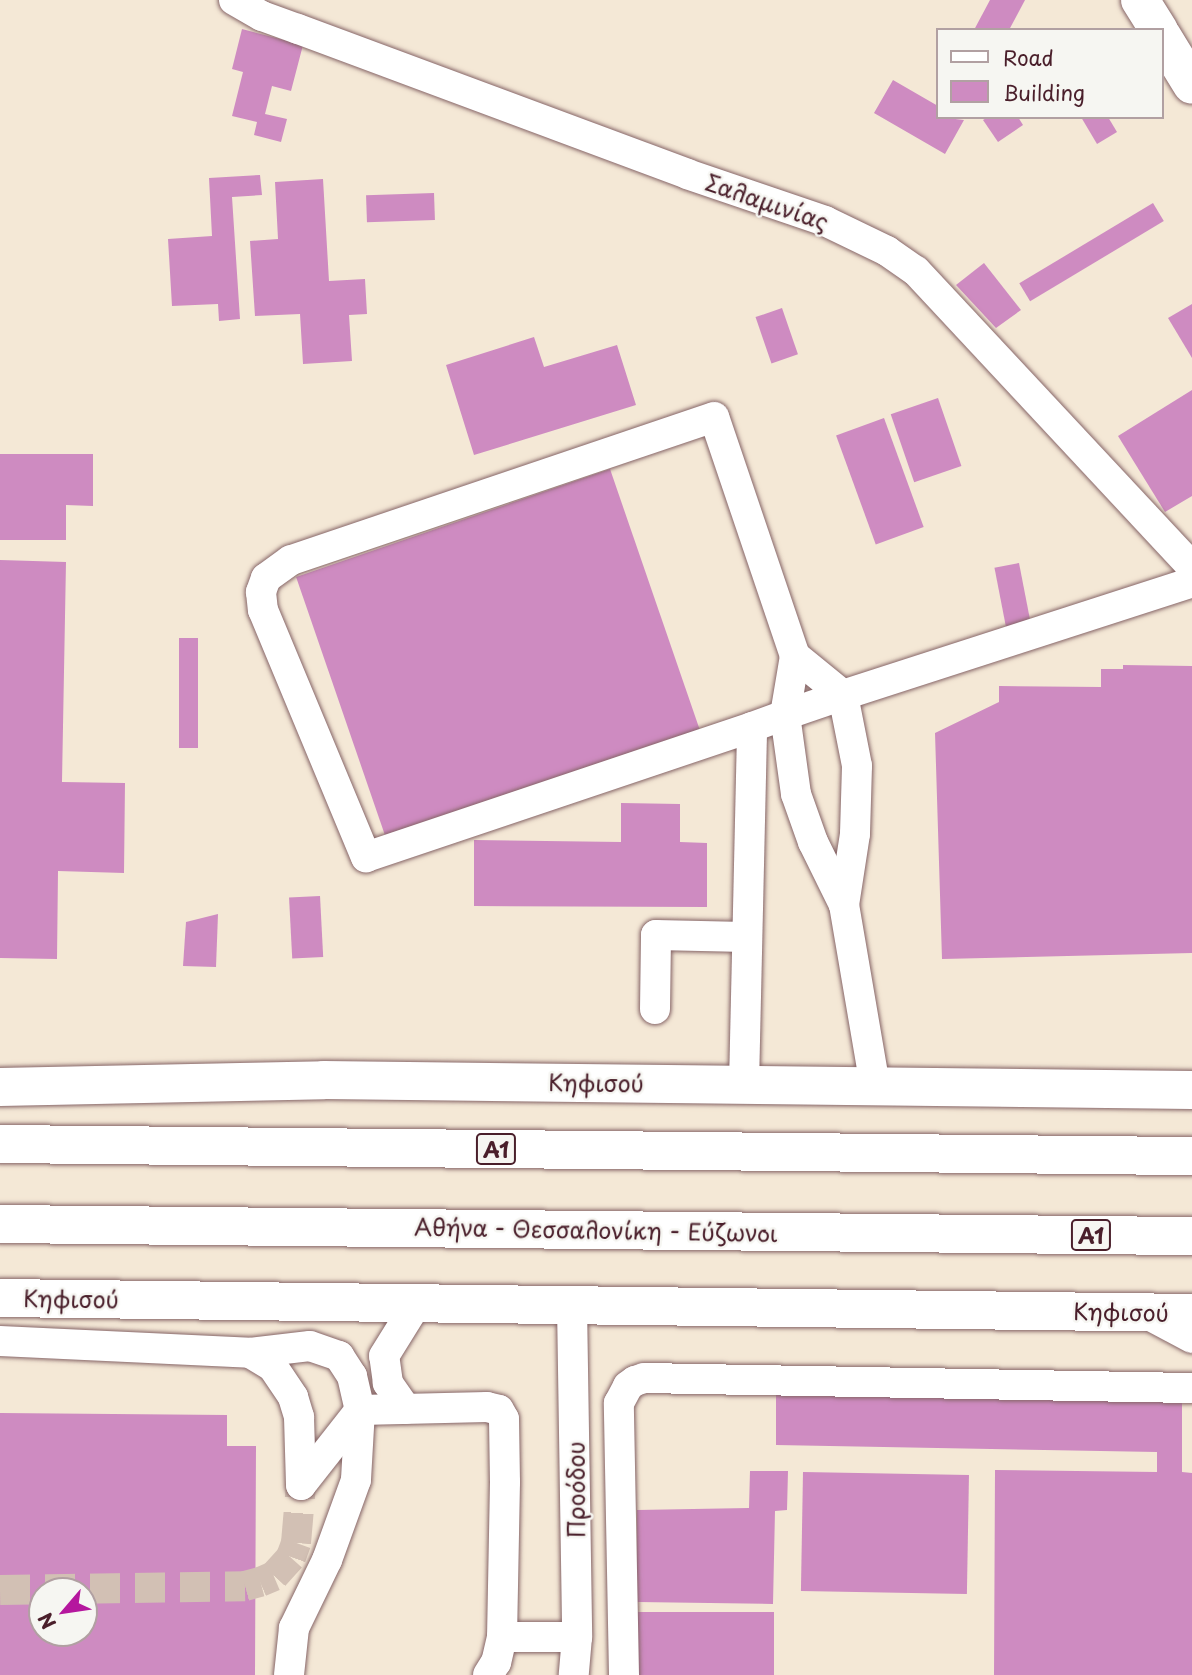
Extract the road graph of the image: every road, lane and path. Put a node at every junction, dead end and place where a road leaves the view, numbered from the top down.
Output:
1 (234, 0) edge
2 (1140, 0) edge
3 (1157, 28) edge
4 (1164, 39) edge
5 (1192, 85) edge
6 (1192, 568) edge
7 (1192, 582) edge
8 (795, 656) junction
9 (844, 695) junction
10 (785, 715) junction
11 (752, 727) junction
12 (844, 905) junction
13 (746, 937) junction
14 (655, 1009) dead end
15 (744, 1085) junction
16 (875, 1086) junction
17 (0, 1087) edge
18 (1192, 1090) edge
19 (0, 1144) edge
20 (1192, 1156) edge
21 (0, 1224) edge
22 (1192, 1236) edge
23 (0, 1298) edge
24 (417, 1303) junction
25 (572, 1305) junction
26 (1144, 1312) junction
27 (1192, 1313) edge
28 (1192, 1338) edge
29 (0, 1341) edge
30 (250, 1353) junction
31 (1192, 1388) edge
32 (406, 1409) junction
33 (360, 1410) junction
34 (502, 1637) junction
35 (577, 1637) junction
36 (289, 1675) edge
37 (488, 1675) edge
38 (574, 1675) edge
39 (624, 1675) edge

1 - 6 street, Σαλαμινίας
2 - 3 main road
4 - 5 main road
7 - 9 street
8 - 9 street
8 - 10 street
8 - 11 street
9 - 10 street
9 - 12 street
10 - 11 street
10 - 12 street
11 - 13 street
12 - 16 street
13 - 14 street
13 - 15 street
15 - 16 main road, Κηφισού
15 - 17 main road, Κηφισού
16 - 18 main road, Κηφισού
19 - 20 main road, Α1
21 - 22 main road, Αθήνα - Θεσσαλονίκη - Εύζωνοι / Α1
23 - 24 main road, Κηφισού
24 - 25 main road, Κηφισού
24 - 32 street
25 - 26 main road, Κηφισού
25 - 35 street, Προόδου
26 - 27 main road, Κηφισού
26 - 28 street
29 - 30 street
30 - 33 street
30 - 33 street
31 - 39 street
32 - 33 street
32 - 34 street
33 - 36 street
34 - 35 street
34 - 37 street
35 - 38 street, Προόδου

